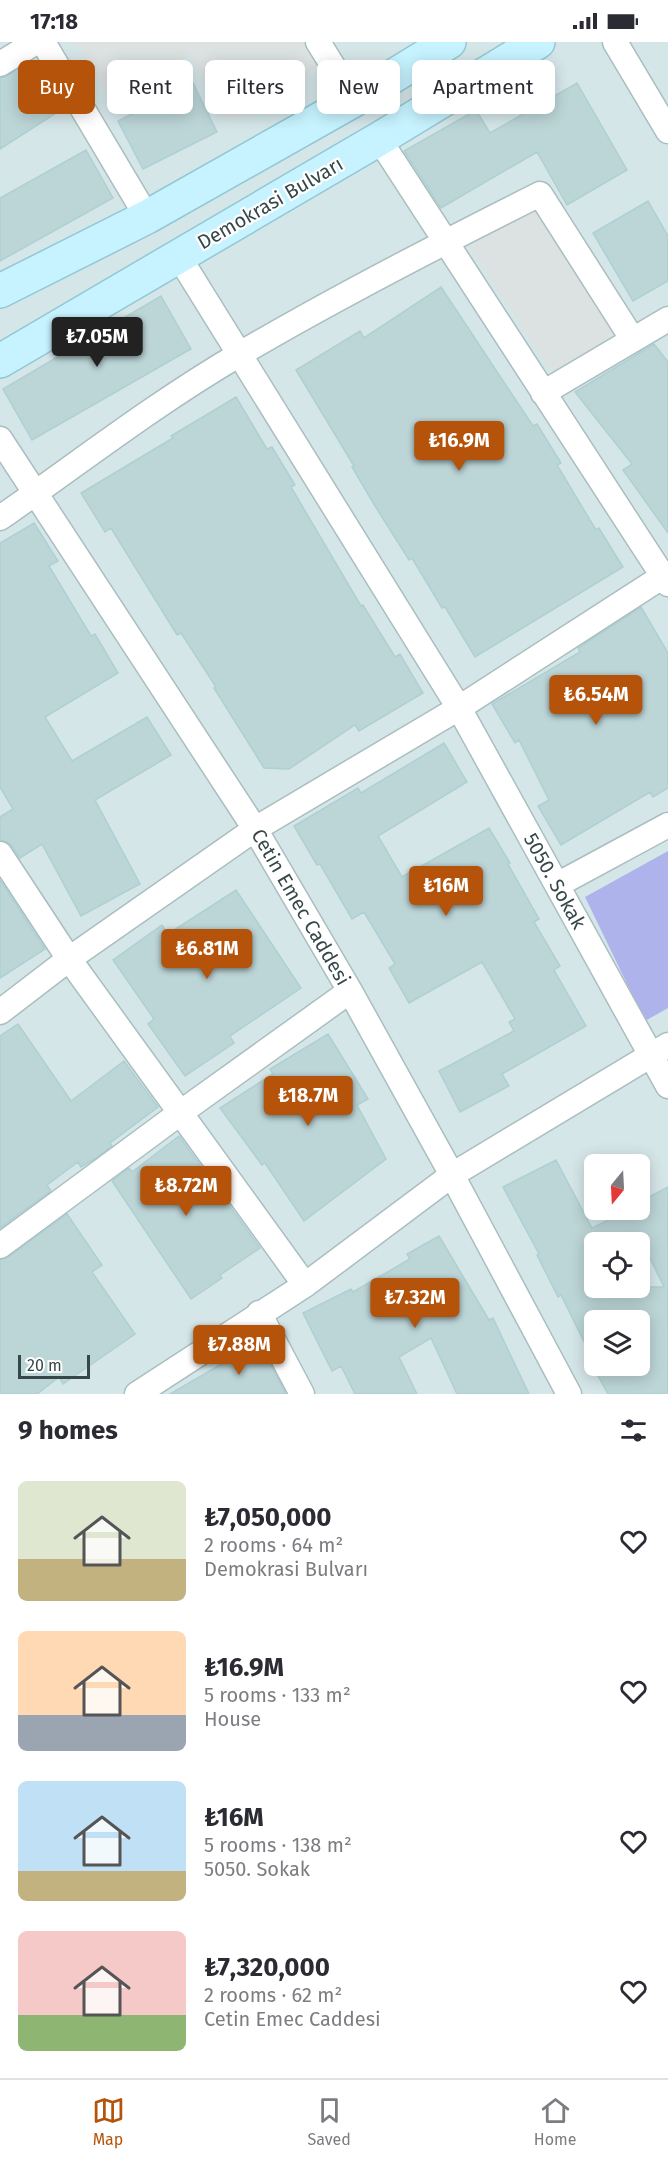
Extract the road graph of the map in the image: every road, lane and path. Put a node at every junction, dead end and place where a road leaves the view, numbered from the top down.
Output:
1 (36, 42) edge
2 (43, 42) edge
3 (318, 42) edge
4 (449, 42) edge
5 (538, 42) edge
6 (615, 42) edge
7 (329, 60) edge
8 (0, 64) edge
9 (400, 72) edge
10 (329, 114) edge
11 (668, 131) edge
12 (379, 139) junction
13 (147, 217) junction
14 (445, 241) junction
15 (179, 257) junction
16 (0, 291) edge
17 (668, 319) edge
18 (633, 340) junction
19 (240, 355) junction
20 (0, 361) edge
21 (543, 393) junction
22 (0, 439) edge
23 (36, 493) junction
24 (0, 518) edge
25 (667, 578) edge
26 (459, 708) junction
27 (668, 825) edge
28 (255, 829) junction
29 (0, 854) edge
30 (557, 885) junction
31 (69, 959) junction
32 (350, 991) junction
33 (0, 1012) edge
34 (659, 1050) edge
35 (668, 1086) edge
36 (180, 1113) junction
37 (452, 1175) junction
38 (0, 1246) edge
39 (305, 1285) junction
40 (260, 1313) junction
41 (137, 1394) edge
42 (302, 1394) edge
43 (569, 1394) edge

1 - 8 street
2 - 13 street
3 - 7 street
4 - 9 main road
5 - 12 main road, Demokrasi Bulvarı
6 - 11 street
10 - 13 main road
12 - 14 street
12 - 15 main road, Demokrasi Bulvarı
13 - 16 main road
14 - 18 street
14 - 19 street
14 - 21 street
15 - 19 street, 5050. Sokak
15 - 20 main road, Demokrasi Bulvarı
17 - 18 street
18 - 21 street
19 - 23 street
19 - 26 street, 5050. Sokak
21 - 25 street
22 - 23 street, Cetin Emec Caddesi
23 - 24 street
23 - 28 street, Cetin Emec Caddesi
25 - 26 street
26 - 28 street
26 - 30 street, 5050. Sokak
27 - 30 street
28 - 31 street
28 - 32 street, Cetin Emec Caddesi
29 - 31 street
30 - 34 street, 5050. Sokak
31 - 33 street
31 - 36 street
32 - 36 street
32 - 37 street, Cetin Emec Caddesi
34 - 35 street, 5050. Sokak
34 - 37 street
36 - 38 street
36 - 39 street
37 - 39 street
37 - 43 street, Cetin Emec Caddesi
39 - 40 street
40 - 41 street
40 - 42 street

